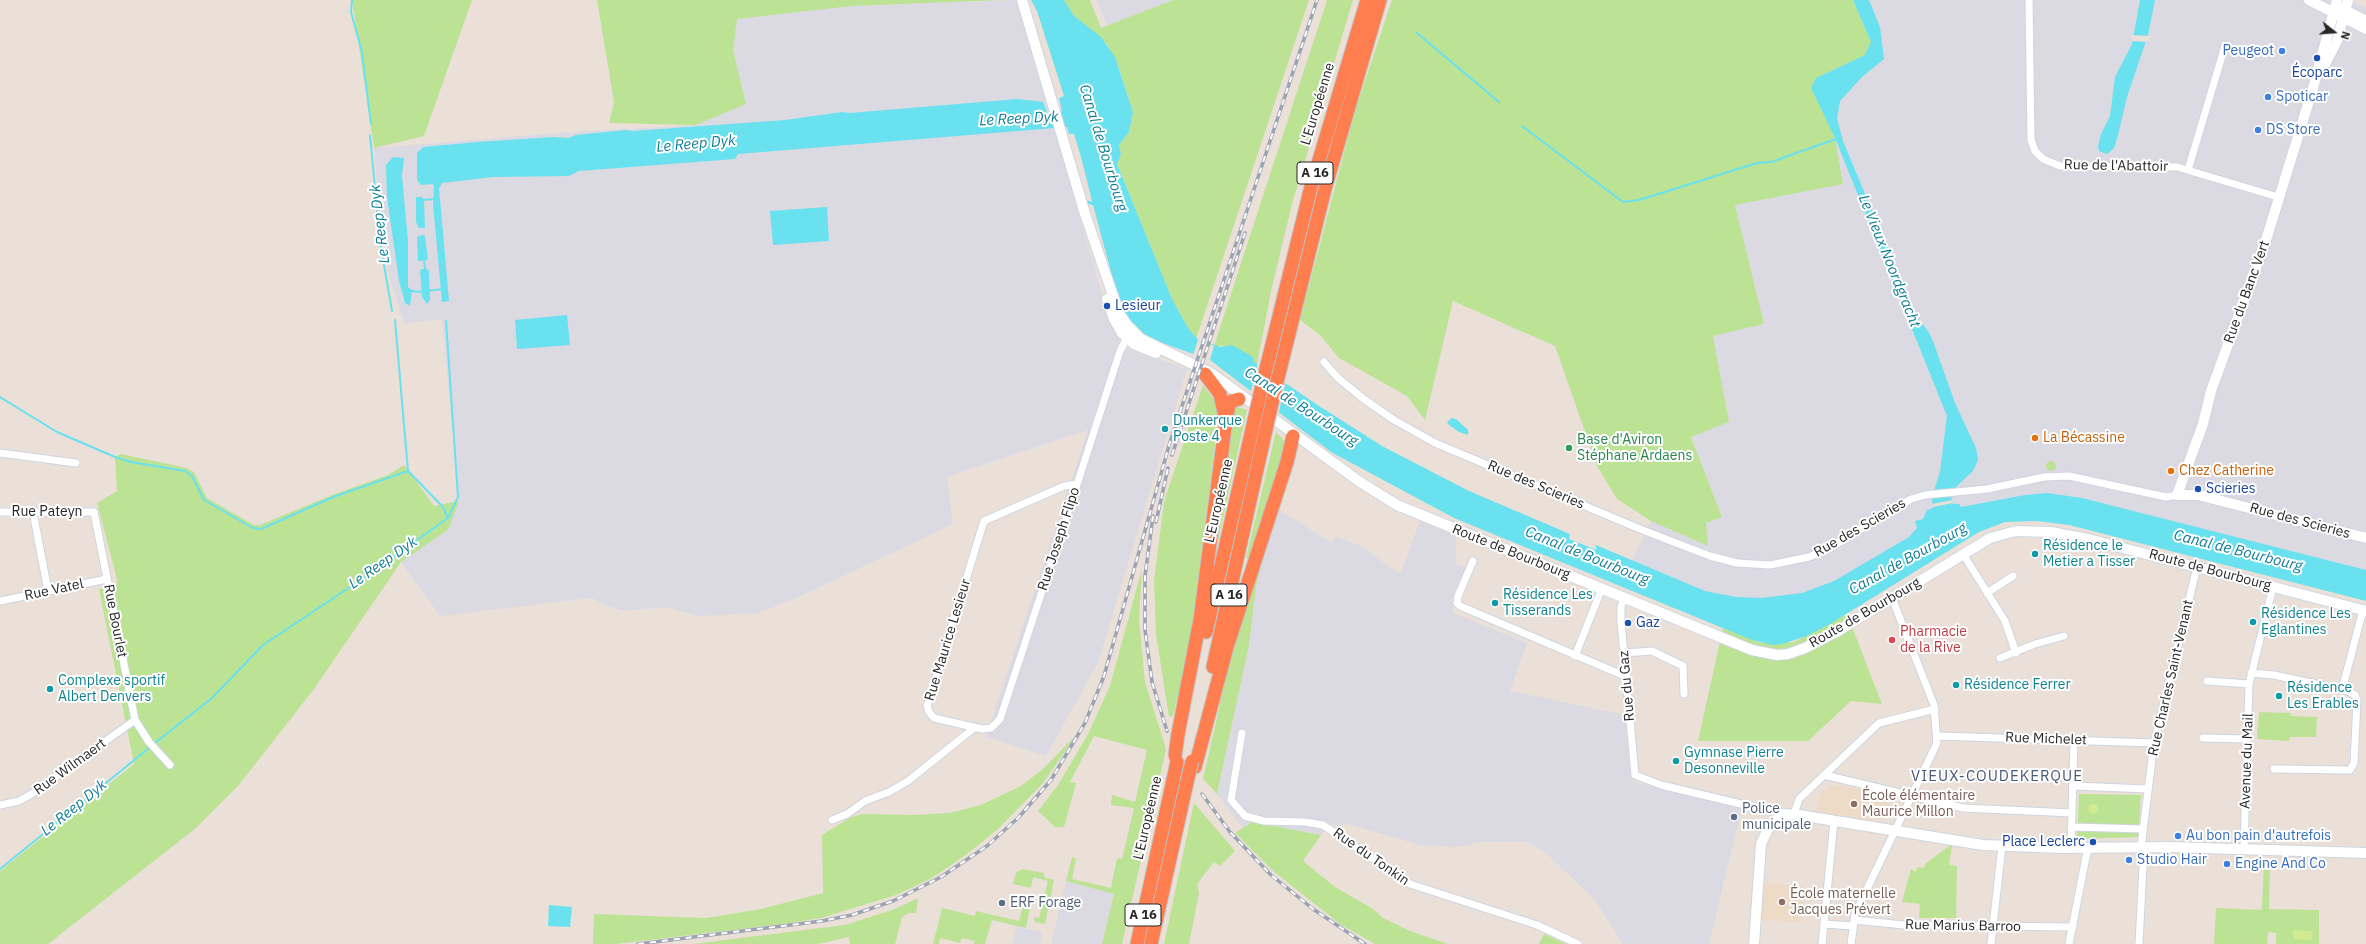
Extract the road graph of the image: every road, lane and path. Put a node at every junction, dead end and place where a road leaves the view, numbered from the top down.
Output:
1 (1022, 0) edge
2 (1367, 0) edge
3 (1380, 0) edge
4 (2029, 0) edge
5 (2309, 0) edge
6 (2323, 0) edge
7 (2348, 0) edge
8 (2340, 9) edge
9 (2366, 21) edge
10 (2366, 29) edge
11 (2225, 46) dead end
12 (2313, 88) junction
13 (2188, 170) junction
14 (2278, 197) junction
15 (1129, 334) junction
16 (1324, 362) dead end
17 (1205, 374) junction
18 (1244, 400) junction
19 (1225, 428) junction
20 (1295, 436) junction
21 (0, 453) edge
22 (76, 463) dead end
23 (1336, 464) junction
24 (1077, 484) junction
25 (2177, 496) junction
26 (0, 512) edge
27 (33, 512) junction
28 (94, 512) joint
29 (2366, 538) edge
30 (1963, 554) junction
31 (1473, 561) dead end
32 (2197, 567) junction
33 (2013, 576) dead end
34 (107, 579) junction
35 (2273, 587) junction
36 (1602, 588) junction
37 (48, 591) junction
38 (1988, 593) junction
39 (1624, 597) junction
40 (1892, 598) junction
41 (0, 601) edge
42 (2364, 610) edge
43 (2064, 636) dead end
44 (1624, 653) junction
45 (2016, 653) junction
46 (1575, 656) junction
47 (2000, 658) dead end
48 (2251, 673) junction
49 (1627, 677) junction
50 (2207, 682) dead end
51 (2249, 684) junction
52 (2342, 690) junction
53 (1684, 694) dead end
54 (1935, 708) junction
55 (135, 720) junction
56 (974, 728) junction
57 (1242, 733) dead end
58 (1937, 736) junction
59 (1180, 737) junction
60 (2203, 738) dead end
61 (2247, 739) junction
62 (2074, 740) junction
63 (2154, 743) junction
64 (1193, 764) junction
65 (170, 765) dead end
66 (2274, 769) dead end
67 (1824, 775) junction
68 (2072, 786) junction
69 (2148, 789) junction
70 (1912, 797) junction
71 (0, 805) edge
72 (2072, 813) junction
73 (1783, 814) junction
74 (1794, 814) junction
75 (832, 820) dead end
76 (1834, 821) junction
77 (2071, 827) junction
78 (2143, 829) junction
79 (1895, 831) junction
80 (2002, 846) junction
81 (2088, 847) junction
82 (2143, 847) junction
83 (2071, 848) junction
84 (2244, 849) junction
85 (2366, 853) edge
86 (1150, 885) junction
87 (1164, 887) junction
88 (1853, 923) junction
89 (1824, 924) junction
90 (1992, 926) junction
91 (2073, 927) junction
92 (1131, 944) edge
93 (1137, 944) edge
94 (1151, 944) edge
95 (1156, 944) edge
96 (1578, 944) edge
97 (1754, 944) edge
98 (1822, 944) edge
99 (1851, 944) edge
100 (1991, 944) edge
101 (2069, 944) edge
102 (2139, 944) edge

1 - 15 main road, Route de Bourbourg
2 - 59 highway, L'Européenne / A 16, bridge
3 - 64 highway, A 16, bridge
4 - 13 street, Rue de l'Abattoir
5 - 8 main road
6 - 8 main road
7 - 8 main road, Rue du Banc Vert
8 - 9 main road
8 - 10 main road
8 - 12 main road, Rue du Banc Vert
8 - 12 main road, Rue du Banc Vert
11 - 13 street
12 - 14 main road, Rue du Banc Vert
13 - 14 street, Rue de l'Abattoir
14 - 25 main road, Rue du Banc Vert
15 - 17 main road, Route de Bourbourg
15 - 18 main road, Route de Bourbourg
15 - 24 street, Rue Joseph Flipo
16 - 25 street, Rue des Scieries
17 - 18 main road, Route de Bourbourg
17 - 19 highway
18 - 19 highway
18 - 20 main road, Route de Bourbourg
19 - 59 highway
20 - 23 main road, Route de Bourbourg
20 - 23 main road, Route de Bourbourg
20 - 64 highway
21 - 22 street
23 - 36 main road, Route de Bourbourg
24 - 56 street, Rue Joseph Flipo
24 - 56 street, Rue Maurice Lesieur
25 - 29 main road, Rue des Scieries
26 - 27 street, Rue Pateyn
27 - 28 street, Rue Pateyn
27 - 37 street
28 - 34 street, Rue Bourlet
30 - 32 main road, Route de Bourbourg
30 - 38 street
30 - 40 main road, Route de Bourbourg
31 - 46 street
32 - 35 main road, Route de Bourbourg
32 - 63 street, Rue Charles Saint-Venant
33 - 38 street
34 - 37 street, Rue Vatel
34 - 55 street, Rue Bourlet
35 - 42 main road, Route de Bourbourg
35 - 48 street, Avenue du Mail
36 - 39 main road, Route de Bourbourg
36 - 46 street
37 - 41 street, Rue Vatel
38 - 45 street
39 - 40 main road, Route de Bourbourg
39 - 44 street, Rue du Gaz
40 - 54 street
42 - 52 street
43 - 45 street
44 - 49 street, Rue du Gaz
44 - 53 street
45 - 47 street
46 - 49 street
48 - 51 street, Avenue du Mail
48 - 52 street, Avenue du Mail
49 - 73 street, Rue du Gaz
50 - 51 street
51 - 61 street, Avenue du Mail
52 - 66 street, Avenue du Mail
54 - 58 street
54 - 67 street
55 - 65 street, Rue Bourlet
55 - 71 street, Rue Wilmaert
56 - 75 street
57 - 96 street, Rue du Tonkin
58 - 62 street, Rue Michelet
58 - 70 street
59 - 86 highway, L'Européenne / A 16, bridge
60 - 61 street
61 - 84 street, Avenue du Mail
62 - 63 street, Rue Michelet
62 - 68 street
63 - 69 street, Rue Charles Saint-Venant
64 - 87 highway, A 16, bridge
67 - 70 street
67 - 74 street
68 - 69 street
68 - 72 street
69 - 78 street, Rue Charles Saint-Venant
70 - 72 street
70 - 79 street
72 - 77 street
73 - 74 main road
73 - 97 main road
74 - 76 main road
76 - 79 main road
76 - 89 street
77 - 78 street
77 - 83 street
78 - 82 street, Rue Charles Saint-Venant
79 - 80 main road
79 - 88 street
80 - 83 main road
80 - 90 street
81 - 82 main road
81 - 83 main road
81 - 91 street
82 - 84 main road
82 - 102 street, Rue Charles Saint-Venant
84 - 85 main road
86 - 92 highway
86 - 93 highway, L'Européenne / A 16
87 - 94 highway, A 16
87 - 95 highway
88 - 89 street, Rue Marius Barroo
88 - 90 street, Rue Marius Barroo
88 - 99 street
89 - 98 street
90 - 91 street, Rue Marius Barroo
90 - 100 street
91 - 101 street

